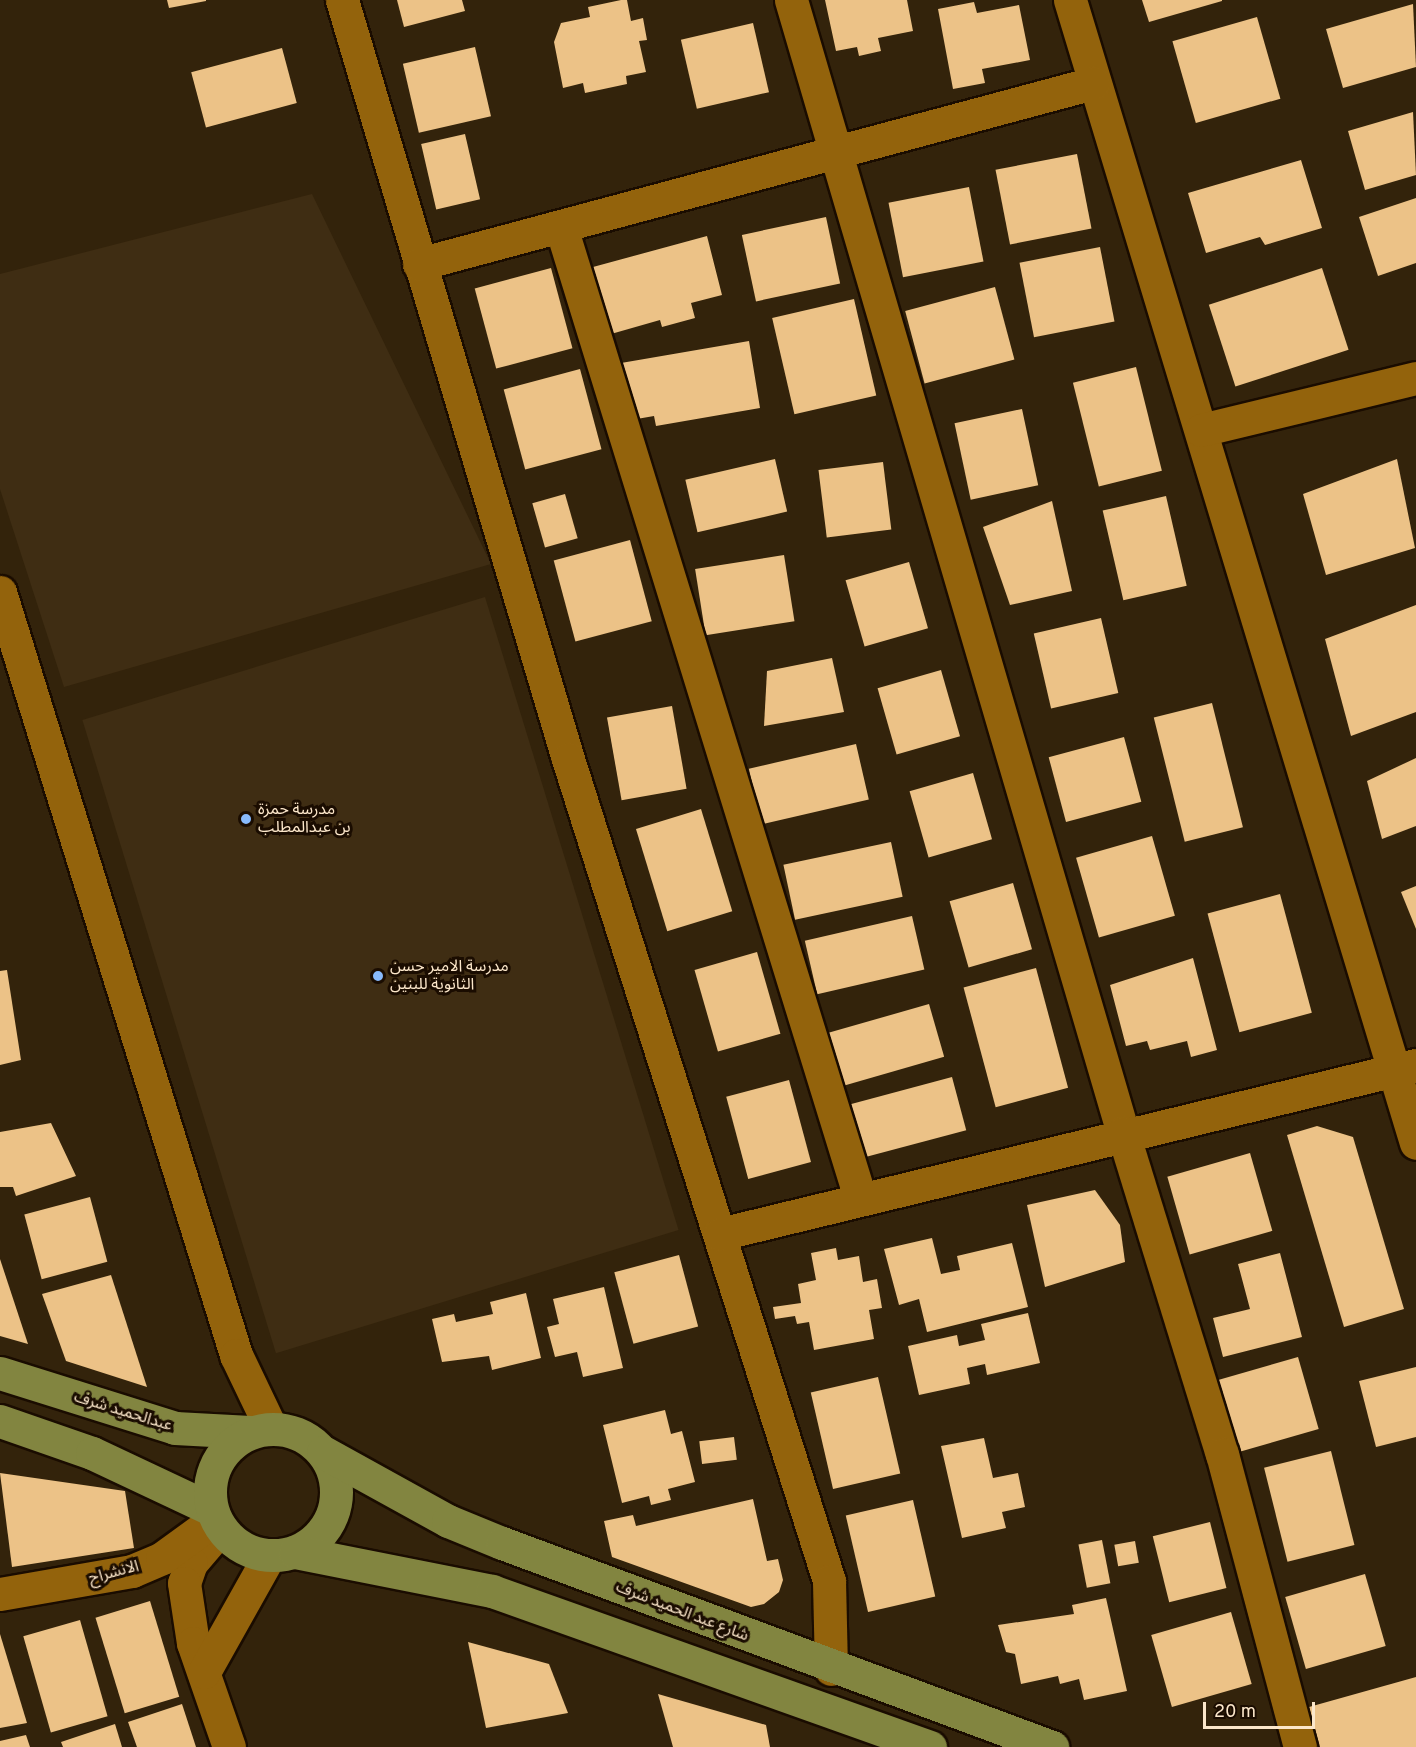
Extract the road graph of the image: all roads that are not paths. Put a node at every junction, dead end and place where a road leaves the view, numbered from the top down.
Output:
1 (342, 0) edge
2 (791, 0) edge
3 (1070, 0) edge
4 (1093, 82) junction
5 (836, 155) junction
6 (561, 227) junction
7 (419, 264) junction
8 (1416, 378) edge
9 (1201, 430) junction
10 (0, 592) edge
11 (1404, 1069) edge
12 (1123, 1133) junction
13 (1416, 1143) edge
14 (860, 1198) junction
15 (720, 1234) junction
16 (0, 1373) edge
17 (0, 1421) edge
18 (261, 1430) junction
19 (323, 1452) junction
20 (215, 1519) junction
21 (282, 1554) junction
22 (0, 1593) edge
23 (831, 1669) junction
24 (204, 1672) junction
25 (874, 1736) edge
26 (229, 1747) edge
27 (930, 1747) edge
28 (1052, 1747) edge
29 (1300, 1747) edge

1 - 7 street
2 - 5 street
3 - 4 street
4 - 5 street
4 - 9 street
5 - 6 street
5 - 12 street
6 - 7 street
6 - 14 street
7 - 15 street
8 - 9 street
9 - 11 street
10 - 18 street
11 - 12 street
11 - 13 street
12 - 14 street
12 - 29 street
14 - 15 street
15 - 23 street
16 - 18 main road, عبدالحميد شرف
17 - 20 main road
18 - 19 main road
18 - 20 main road
19 - 21 main road
19 - 23 main road, شارع عبد الحميد شرف
20 - 21 main road
20 - 22 street, الانشراح
20 - 24 street
21 - 24 street
21 - 25 main road
23 - 28 main road, شارع عبد الحميد شرف
24 - 26 street
25 - 27 main road

